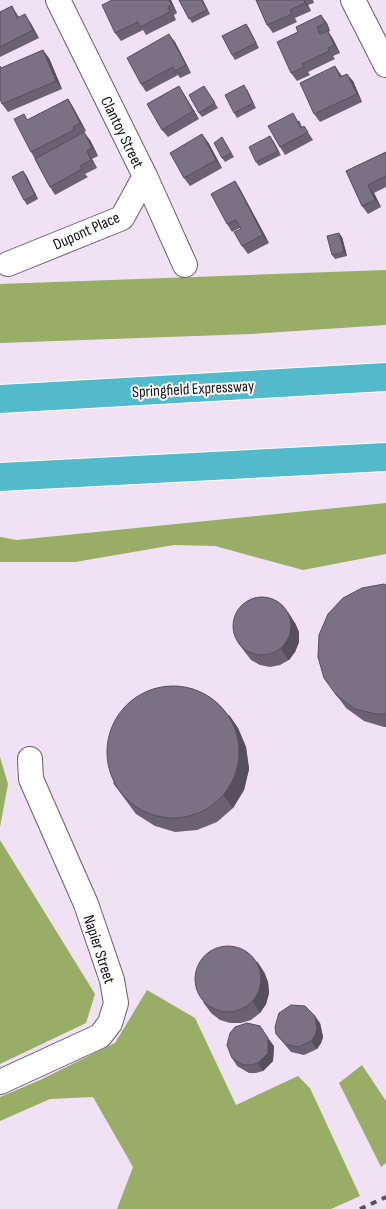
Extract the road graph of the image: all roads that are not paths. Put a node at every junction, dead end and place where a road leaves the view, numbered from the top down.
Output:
1 (58, 0) edge
2 (353, 0) edge
3 (386, 65) edge
4 (145, 176) junction
5 (8, 264) dead end
6 (185, 265) dead end
7 (386, 377) edge
8 (0, 399) edge
9 (386, 457) edge
10 (96, 473) junction
11 (0, 477) edge
12 (0, 487) edge
13 (30, 759) dead end
14 (0, 1082) edge

1 - 4 street, Clantoy Street
2 - 3 street
4 - 5 street, Dupont Place
4 - 6 street, Clantoy Street
7 - 8 highway, Springfield Expressway
9 - 10 highway
10 - 11 highway
10 - 12 highway
13 - 14 street, Napier Street

